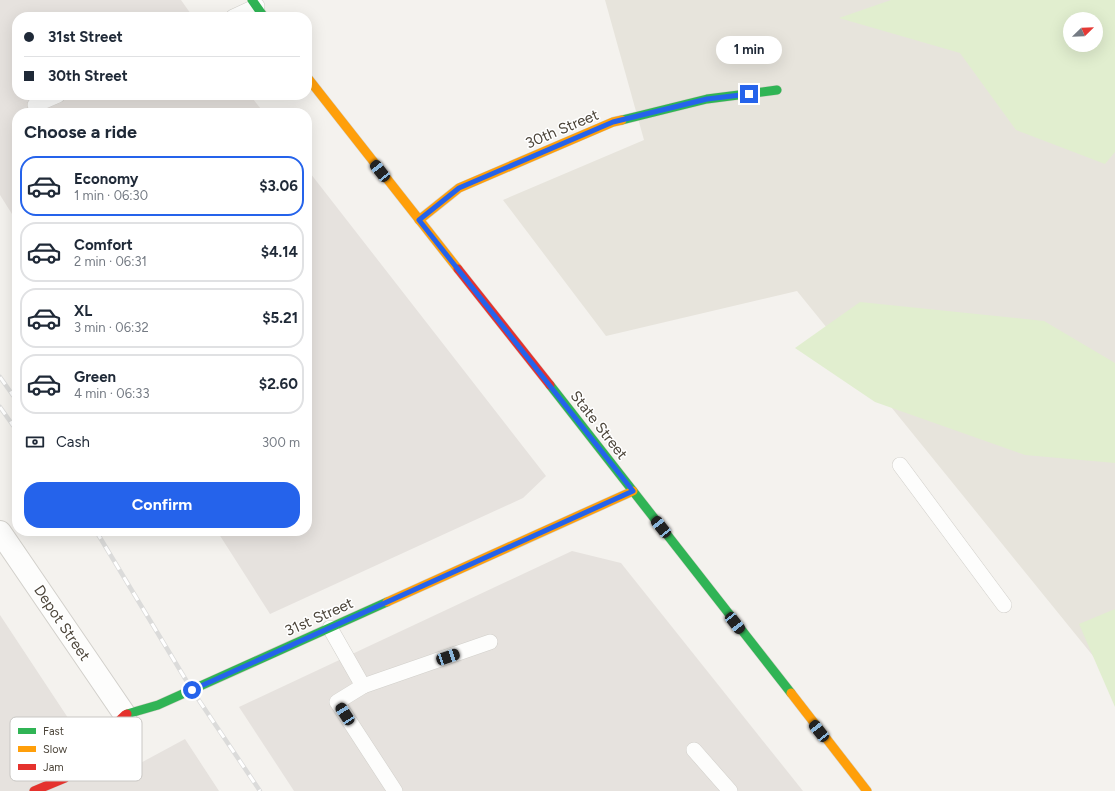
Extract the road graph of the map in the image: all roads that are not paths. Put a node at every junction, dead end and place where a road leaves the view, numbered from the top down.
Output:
1 (258, 8) edge
2 (247, 12) edge
3 (312, 83) edge
4 (777, 90) dead end
5 (48, 100) edge
6 (36, 108) edge
7 (419, 220) junction
8 (900, 465) dead end
9 (633, 491) junction
10 (0, 532) edge
11 (1004, 605) dead end
12 (330, 628) junction
13 (490, 642) dead end
14 (363, 686) junction
15 (125, 715) joint
16 (694, 750) dead end
17 (58, 781) edge
18 (34, 791) edge
19 (395, 791) edge
20 (730, 791) edge
21 (867, 791) edge

1 - 2 lane
3 - 7 street, State Street
4 - 7 street, 30th Street
5 - 6 lane
7 - 9 street, State Street
8 - 11 lane
9 - 12 street, 31st Street
9 - 21 street, State Street
10 - 15 street, Depot Street
12 - 14 lane
12 - 15 street, 31st Street
13 - 14 lane
14 - 19 lane
16 - 20 lane
17 - 18 street, 31st Street

